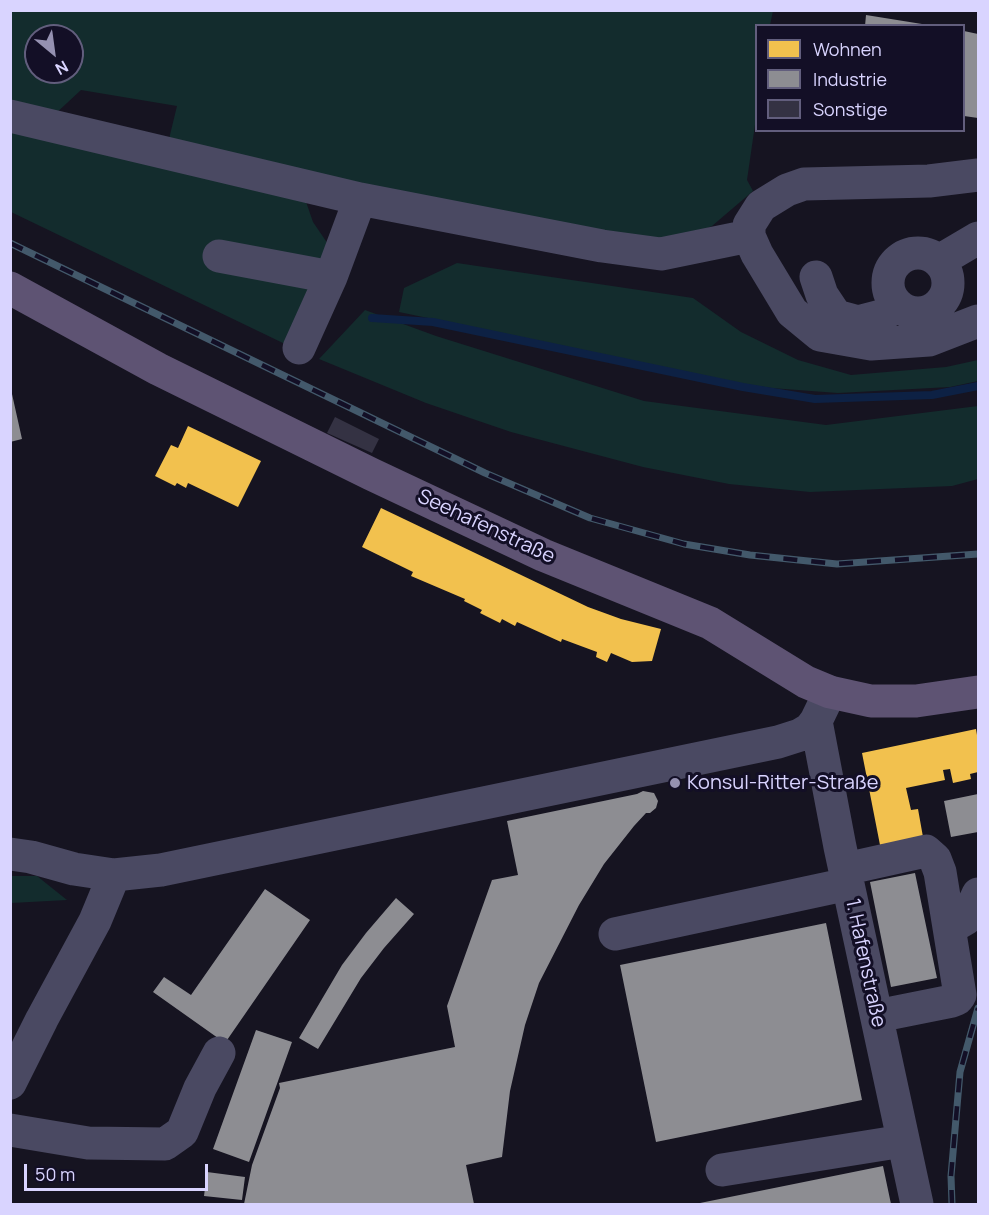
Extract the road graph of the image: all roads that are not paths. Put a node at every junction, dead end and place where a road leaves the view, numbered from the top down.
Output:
1 (10, 116) edge
2 (978, 175) edge
3 (360, 199) junction
4 (749, 236) junction
5 (978, 238) edge
6 (219, 256) dead end
7 (331, 277) junction
8 (816, 277) dead end
9 (10, 288) edge
10 (978, 321) edge
11 (299, 348) dead end
12 (830, 692) junction
13 (978, 692) edge
14 (816, 721) junction
15 (10, 854) edge
16 (114, 875) junction
17 (847, 876) junction
18 (978, 894) edge
19 (950, 928) junction
20 (615, 934) dead end
21 (877, 1017) junction
22 (219, 1053) dead end
23 (10, 1083) edge
24 (10, 1130) edge
25 (903, 1141) junction
26 (722, 1170) dead end
27 (917, 1204) edge

1 - 3 street
2 - 4 street
3 - 4 street
3 - 7 street
4 - 10 street
5 - 8 street
6 - 7 street
7 - 11 street
9 - 12 main road, Seehafenstraße
12 - 13 main road, Seehafenstraße
12 - 14 street
14 - 16 street
14 - 17 street, 1. Hafenstraße
15 - 16 street
16 - 23 street
17 - 19 street
17 - 20 street
17 - 21 street, 1. Hafenstraße
18 - 19 street
19 - 21 street
21 - 25 street, 1. Hafenstraße
22 - 24 street
25 - 26 street
25 - 27 street, 1. Hafenstraße

